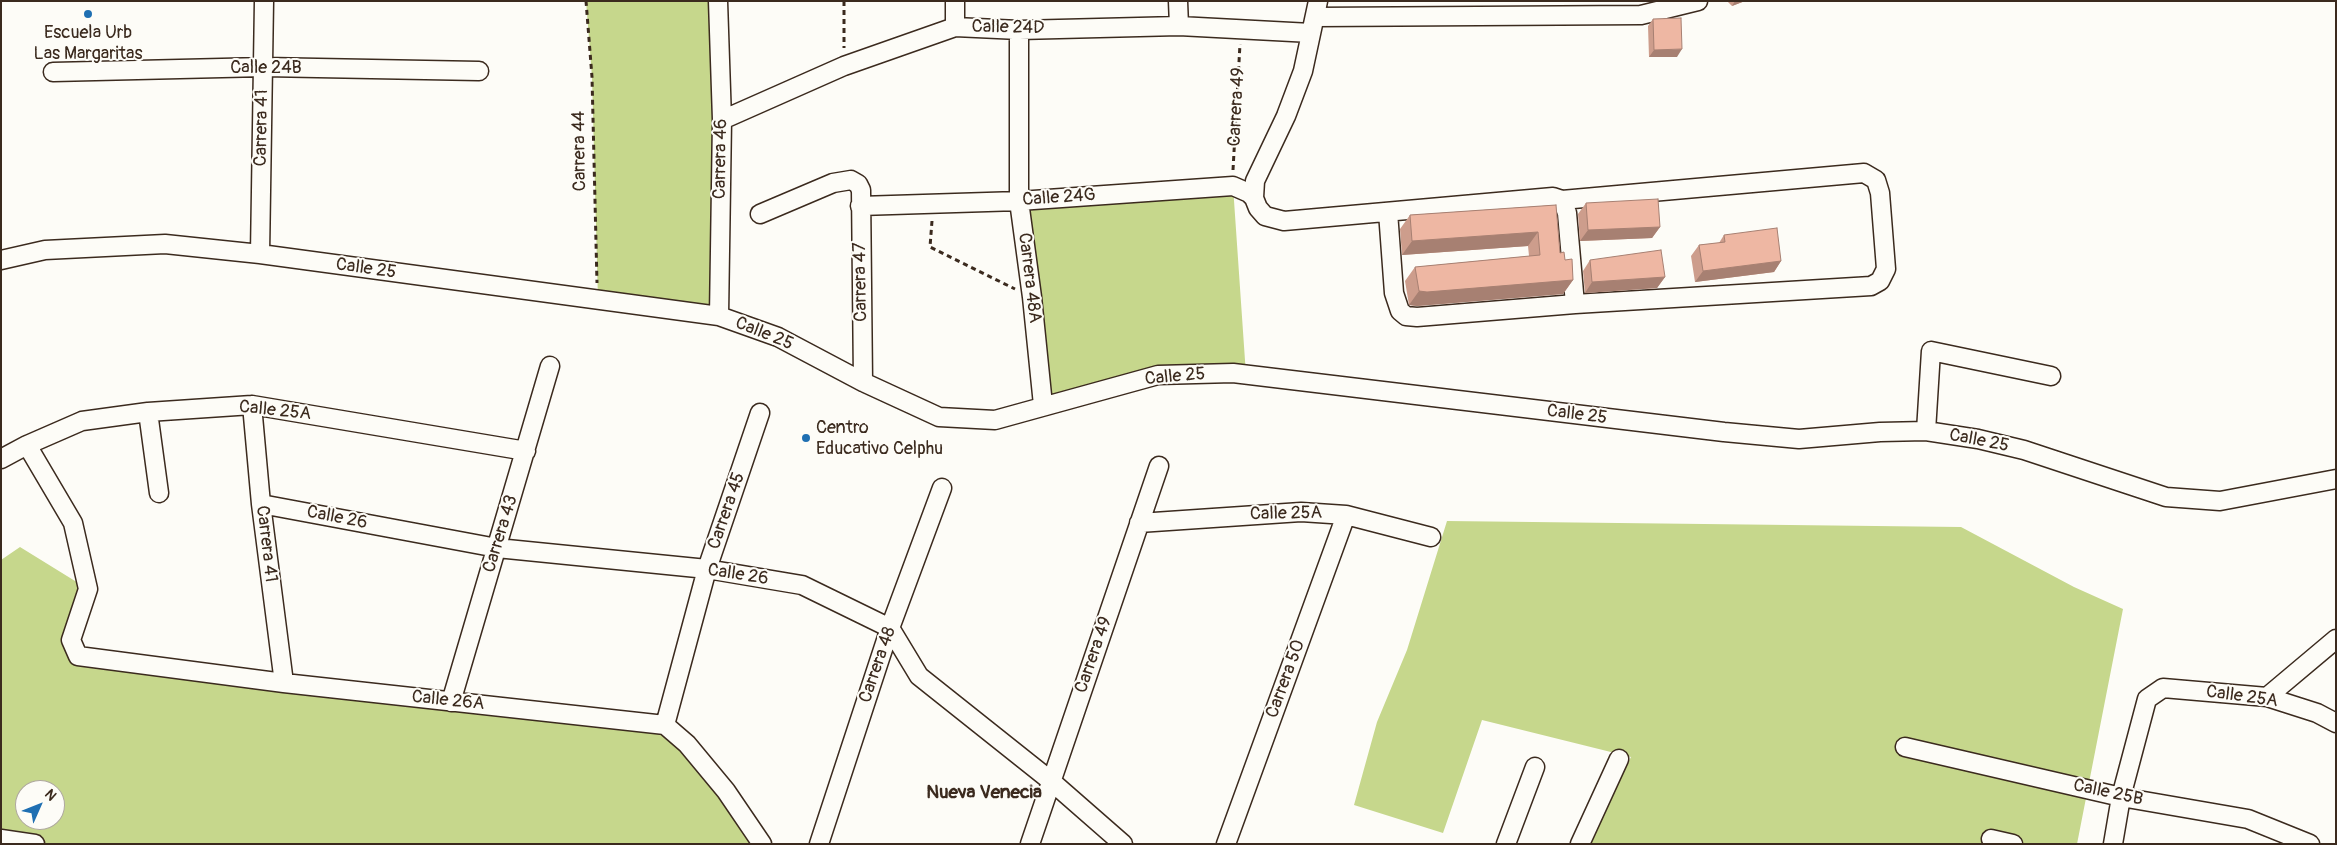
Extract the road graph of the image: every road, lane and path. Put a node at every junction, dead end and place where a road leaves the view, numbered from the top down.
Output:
1 (264, 1) edge
2 (586, 1) edge
3 (718, 1) edge
4 (844, 1) edge
5 (955, 1) edge
6 (1178, 1) edge
7 (1698, 1) edge
8 (1315, 17) edge
9 (1179, 26) junction
10 (954, 27) junction
11 (1240, 28) junction
12 (1019, 30) junction
13 (264, 66) junction
14 (844, 66) junction
15 (479, 71) dead end
16 (53, 72) dead end
17 (722, 120) junction
18 (1233, 186) junction
19 (1254, 198) junction
20 (1562, 200) junction
21 (1019, 201) junction
22 (933, 205) junction
23 (860, 206) junction
24 (1388, 212) junction
25 (760, 214) dead end
26 (260, 254) junction
27 (1, 260) edge
28 (1032, 297) junction
29 (598, 301) junction
30 (1575, 304) junction
31 (719, 316) junction
32 (550, 366) dead end
33 (2051, 376) dead end
34 (863, 382) junction
35 (252, 404) junction
36 (1043, 405) junction
37 (148, 412) junction
38 (760, 412) dead end
39 (1926, 431) junction
40 (27, 446) junction
41 (526, 451) junction
42 (1, 459) edge
43 (1160, 466) dead end
44 (2336, 479) edge
45 (942, 488) dead end
46 (159, 493) dead end
47 (261, 504) junction
48 (1346, 515) junction
49 (1139, 523) junction
50 (1431, 537) dead end
51 (497, 548) junction
52 (707, 569) junction
53 (890, 628) junction
54 (2336, 639) edge
55 (284, 683) junction
56 (2267, 697) junction
57 (451, 702) junction
58 (2336, 723) edge
59 (665, 725) junction
60 (1905, 747) dead end
61 (1618, 759) dead end
62 (1535, 767) dead end
63 (1052, 781) junction
64 (2122, 797) junction
65 (1, 839) edge
66 (1991, 839) dead end
67 (35, 844) edge
68 (762, 844) edge
69 (819, 844) edge
70 (1030, 844) edge
71 (1123, 844) edge
72 (1226, 844) edge
73 (1506, 844) edge
74 (1580, 844) edge
75 (2013, 844) edge
76 (2113, 844) edge
77 (2310, 844) edge

1 - 13 street, Carrera 41
2 - 29 path, Carrera 44
3 - 17 street, Carrera 46
4 - 14 path
5 - 10 street
6 - 9 street
7 - 8 street, Calle 24D
8 - 11 street, Calle 24D
8 - 19 street
9 - 11 street, Calle 24D
9 - 12 street, Calle 24D
10 - 12 street, Calle 24D
10 - 14 street, Calle 24D
11 - 18 path, Carrera 49
12 - 21 street, Carrera 48A
13 - 15 street, Calle 24B
13 - 16 street, Calle 24B
13 - 26 street, Carrera 41
14 - 17 street, Calle 24D
17 - 31 street, Carrera 46
18 - 19 street
18 - 21 street, Calle 24G
19 - 24 street
20 - 24 street
20 - 30 street
20 - 30 street
21 - 22 street, Calle 24G
21 - 28 street, Carrera 48A
22 - 23 street, Calle 24G
22 - 28 path
23 - 25 street, Carrera 47
23 - 34 street, Carrera 47
24 - 30 street
26 - 27 street, Calle 25
26 - 29 street, Calle 25
28 - 36 street, Carrera 48A
29 - 31 street, Calle 25
31 - 34 street, Calle 25
32 - 41 street, Carrera 43
33 - 39 street
34 - 36 street, Calle 25
35 - 37 street, Calle 25A
35 - 41 street, Calle 25A
35 - 47 street, Carrera 41
36 - 39 street, Calle 25
37 - 40 street, Calle 25A
37 - 46 street
38 - 52 street, Carrera 45
39 - 44 street, Calle 25
40 - 42 street, Calle 25A
40 - 55 street, Calle 26A
41 - 51 street, Carrera 43
43 - 49 street, Carrera 49
45 - 53 street, Carrera 48
47 - 51 street, Calle 26
47 - 55 street, Carrera 41
48 - 49 street, Calle 25A
48 - 50 street, Calle 25A
48 - 72 street, Carrera 50
49 - 63 street, Carrera 49
51 - 52 street, Calle 26
51 - 57 street, Carrera 43
52 - 53 street, Calle 26
52 - 59 street, Carrera 45
53 - 63 street
53 - 69 street, Carrera 48
54 - 56 street
55 - 57 street, Calle 26A
56 - 58 street, Calle 25A
56 - 64 street, Calle 25A
57 - 59 street, Calle 26A
59 - 68 street
60 - 64 street, Calle 25B
61 - 74 street
62 - 73 street
63 - 70 street, Carrera 49
63 - 71 street
64 - 76 street
64 - 77 street, Calle 25B
65 - 67 street
66 - 75 street

